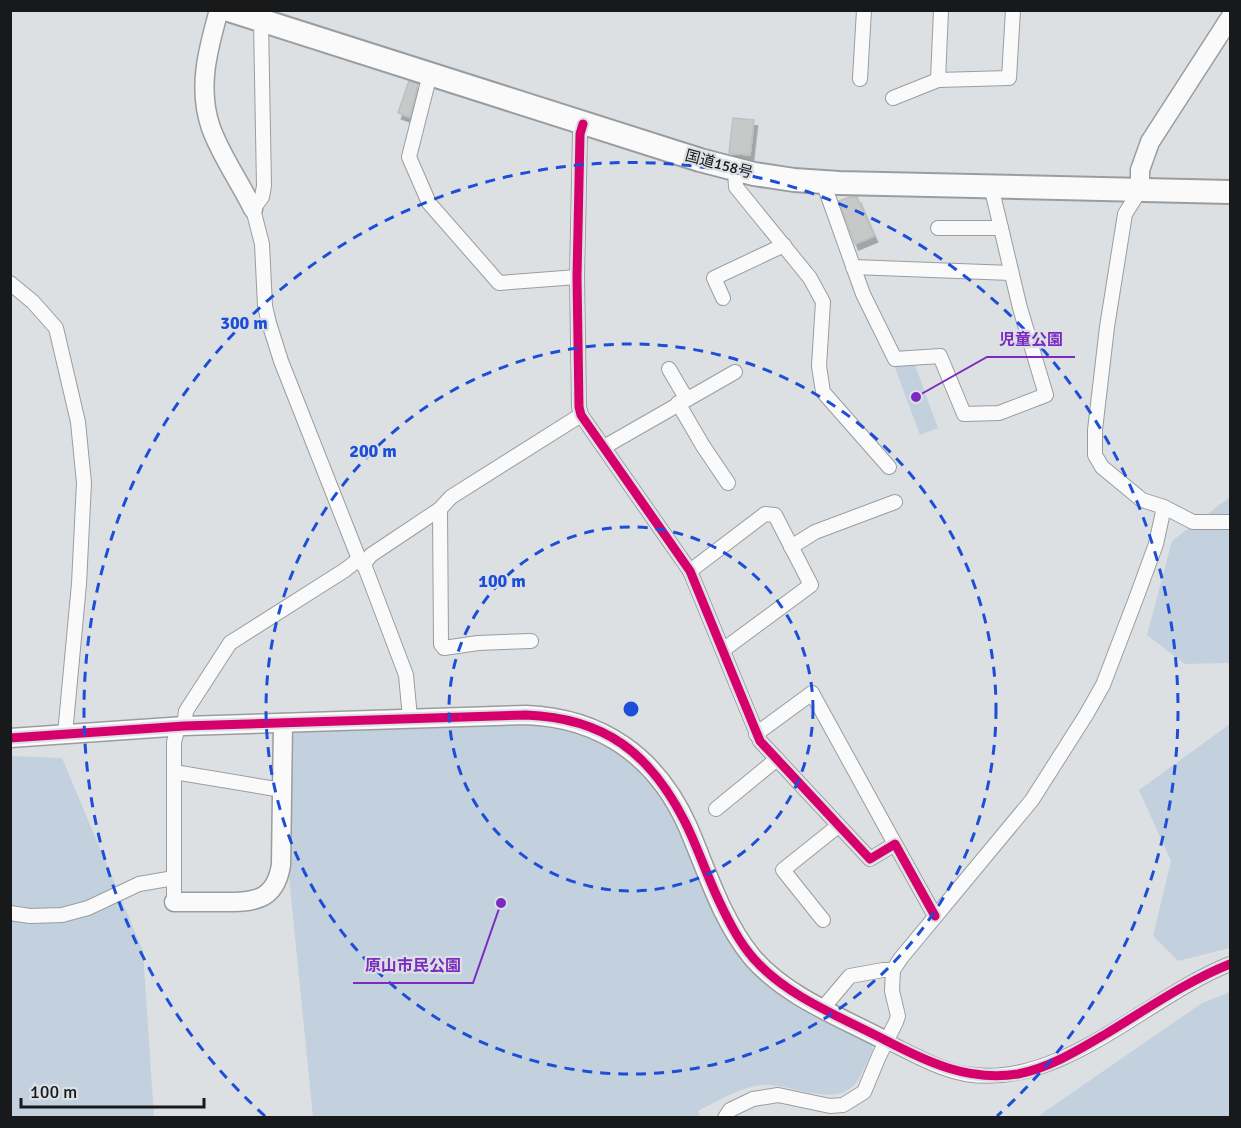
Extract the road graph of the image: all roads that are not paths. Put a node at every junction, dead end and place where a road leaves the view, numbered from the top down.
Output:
1 (219, 10) edge
2 (229, 10) edge
3 (864, 10) edge
4 (941, 10) edge
5 (1013, 10) edge
6 (1230, 18) edge
7 (261, 22) junction
8 (430, 74) junction
9 (860, 78) dead end
10 (938, 80) junction
11 (893, 98) dead end
12 (583, 124) junction
13 (735, 170) junction
14 (822, 182) junction
15 (991, 186) junction
16 (1140, 190) junction
17 (1230, 192) edge
18 (254, 209) junction
19 (938, 228) dead end
20 (1001, 228) junction
21 (784, 245) junction
22 (853, 267) junction
23 (1011, 273) junction
24 (577, 277) junction
25 (10, 283) edge
26 (723, 298) dead end
27 (669, 369) dead end
28 (735, 372) dead end
29 (682, 401) junction
30 (581, 415) junction
31 (604, 447) junction
32 (889, 467) dead end
33 (728, 483) dead end
34 (896, 502) dead end
35 (1164, 507) junction
36 (440, 509) junction
37 (1230, 522) edge
38 (791, 547) junction
39 (361, 562) junction
40 (690, 572) junction
41 (531, 641) dead end
42 (723, 650) junction
43 (410, 718) junction
44 (283, 723) junction
45 (181, 727) junction
46 (65, 734) junction
47 (756, 734) junction
48 (10, 738) edge
49 (777, 759) junction
50 (174, 772) junction
51 (282, 790) junction
52 (716, 809) dead end
53 (838, 826) junction
54 (896, 844) junction
55 (174, 878) junction
56 (174, 902) joint
57 (10, 913) edge
58 (935, 916) junction
59 (823, 921) dead end
60 (1230, 964) edge
61 (893, 970) junction
62 (824, 1008) junction
63 (886, 1041) junction
64 (725, 1118) edge

1 - 18 street
2 - 7 highway, 国道158号
3 - 9 street
4 - 10 street
5 - 10 street
6 - 16 street
7 - 8 highway, 国道158号
7 - 18 street
8 - 12 highway, 国道158号
8 - 24 street
10 - 11 street
12 - 13 highway, 国道158号
12 - 24 street
13 - 14 highway, 国道158号
13 - 21 street
14 - 15 highway, 国道158号
14 - 22 street
15 - 16 highway, 国道158号
15 - 20 street
16 - 17 highway, 国道158号
16 - 35 street
18 - 39 street
19 - 20 street
20 - 23 street
21 - 26 street
21 - 32 street
22 - 23 street
22 - 23 street
24 - 30 street
25 - 46 street
27 - 29 street
28 - 29 street
29 - 31 street
29 - 33 street
30 - 31 street
30 - 36 street
31 - 40 street
34 - 38 street
35 - 37 street
35 - 58 street
36 - 39 street
36 - 41 street
38 - 40 street
38 - 42 street
39 - 43 street
39 - 45 street
40 - 42 street
42 - 47 street
43 - 44 street
43 - 62 street
44 - 45 street
44 - 51 street
45 - 46 street
45 - 50 street
46 - 48 street
47 - 49 street
47 - 54 street
49 - 52 street
49 - 53 street
50 - 51 street
50 - 55 street
51 - 56 street
53 - 54 street
53 - 59 street
54 - 58 street
55 - 56 street
55 - 57 street
58 - 61 street
60 - 63 street
61 - 62 street
61 - 63 street
62 - 63 street
63 - 64 street

